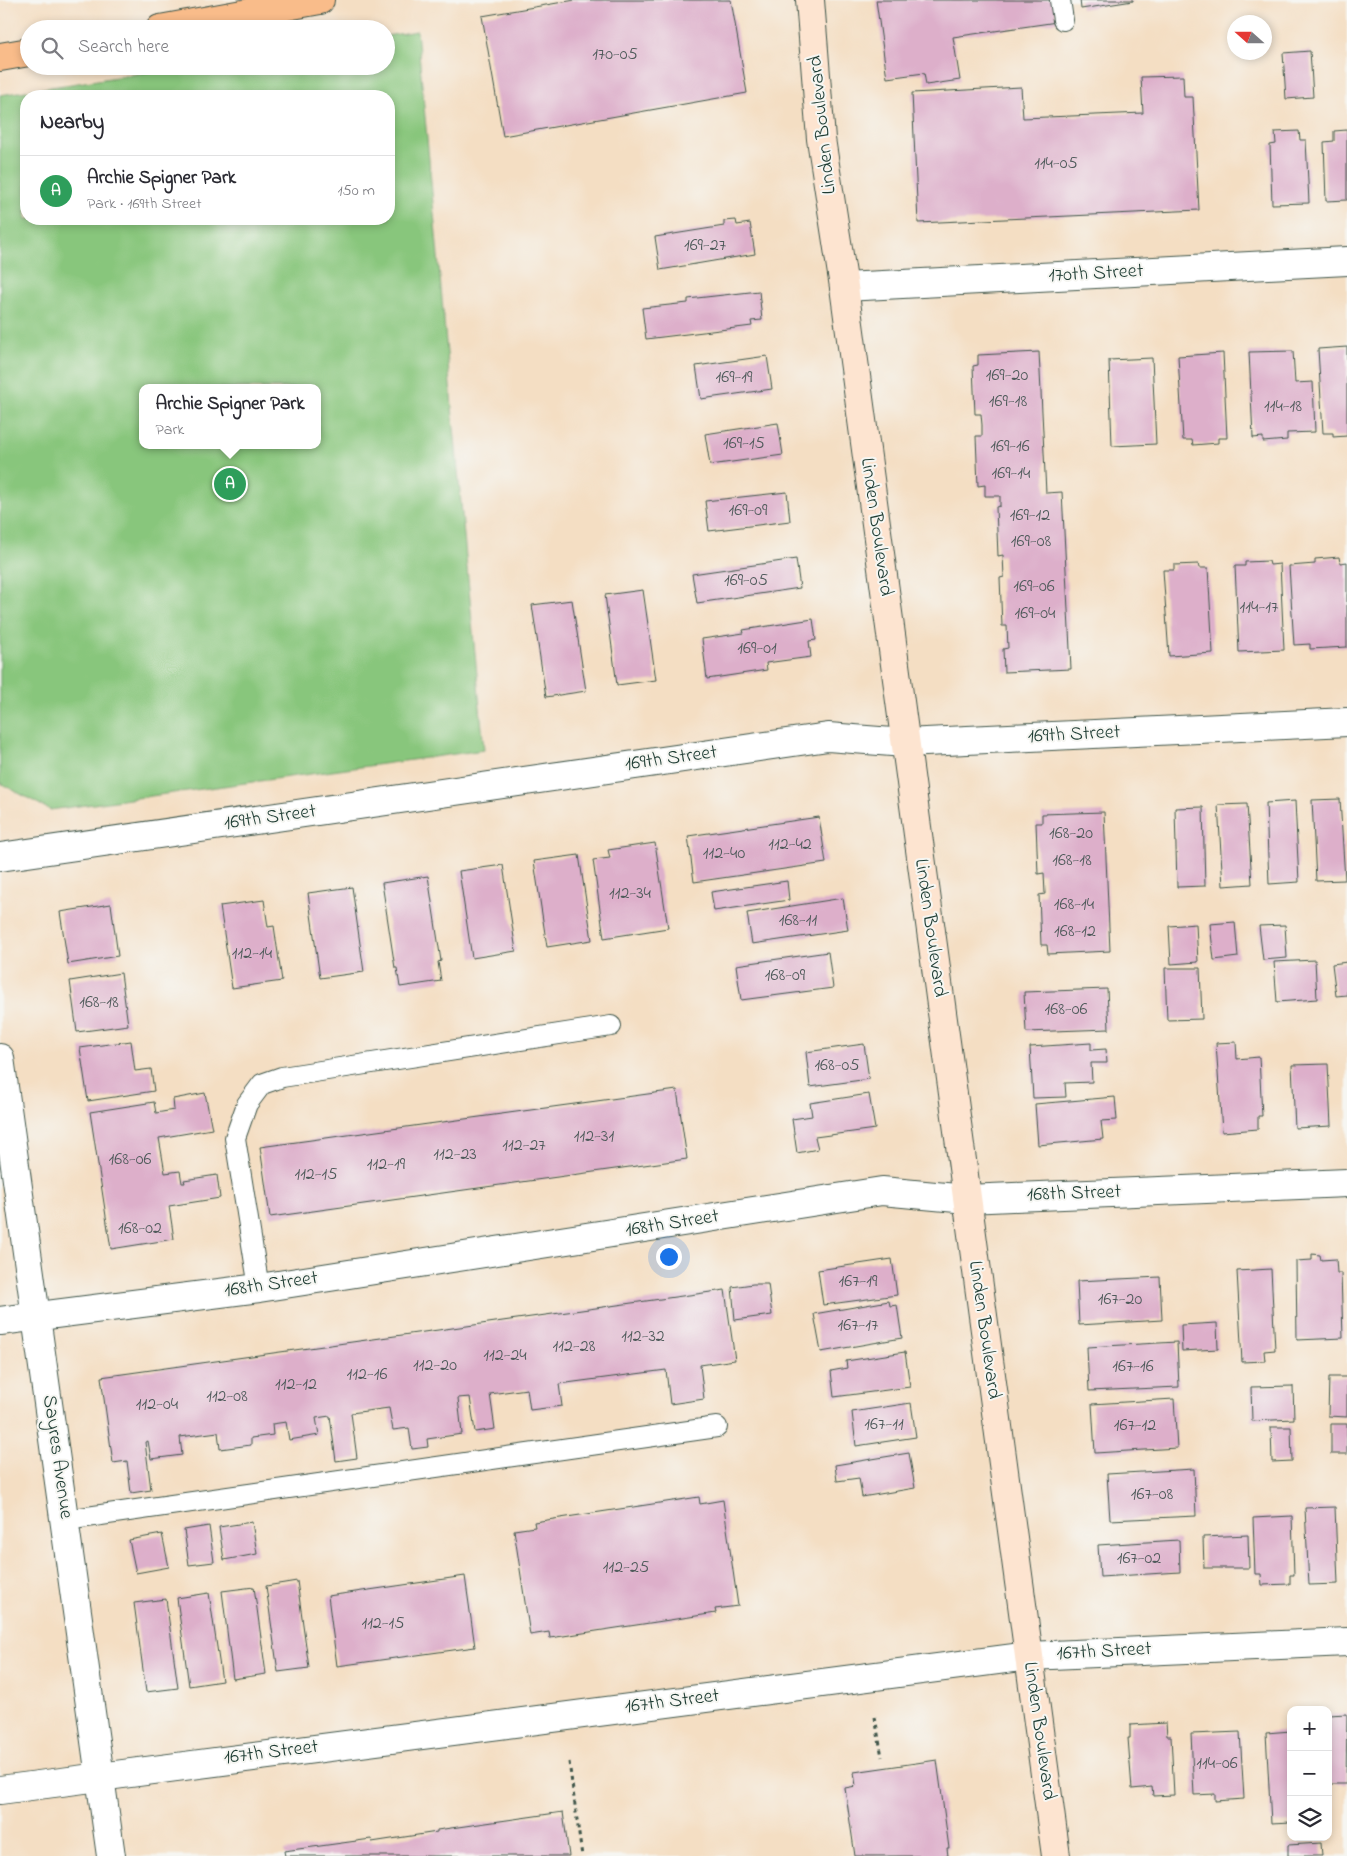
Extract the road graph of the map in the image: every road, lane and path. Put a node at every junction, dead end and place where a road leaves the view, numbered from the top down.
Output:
1 (320, 0) edge
2 (810, 0) edge
3 (210, 20) edge
4 (20, 54) edge
5 (0, 57) edge
6 (1347, 261) edge
7 (844, 287) junction
8 (1347, 722) edge
9 (905, 743) junction
10 (0, 857) edge
11 (611, 1026) dead end
12 (0, 1058) edge
13 (1347, 1183) edge
14 (967, 1199) junction
15 (259, 1288) junction
16 (38, 1316) junction
17 (0, 1321) edge
18 (716, 1427) dead end
19 (66, 1520) junction
20 (1347, 1642) edge
21 (1029, 1656) junction
22 (875, 1717) dead end
23 (882, 1757) dead end
24 (569, 1762) dead end
25 (100, 1775) junction
26 (0, 1790) edge
27 (111, 1856) edge
28 (582, 1856) edge
29 (1056, 1856) edge

1 - 3 main road
2 - 7 main road, Linden Boulevard
4 - 5 main road
6 - 7 street, 170th Street
7 - 9 main road, Linden Boulevard
8 - 9 street, 169th Street
9 - 10 street, 169th Street
9 - 14 main road, Linden Boulevard
11 - 15 lane
12 - 16 street, Sayres Avenue
13 - 14 street, 168th Street
14 - 15 street, 168th Street
14 - 21 main road, Linden Boulevard
15 - 16 street, 168th Street
16 - 17 street, 168th Street
16 - 19 street, Sayres Avenue
18 - 19 lane
19 - 25 street, Sayres Avenue
20 - 21 street, 167th Street
21 - 25 street, 167th Street
21 - 29 main road, Linden Boulevard
22 - 23 path
24 - 28 path
25 - 26 street, 167th Street
25 - 27 street, Sayres Avenue

